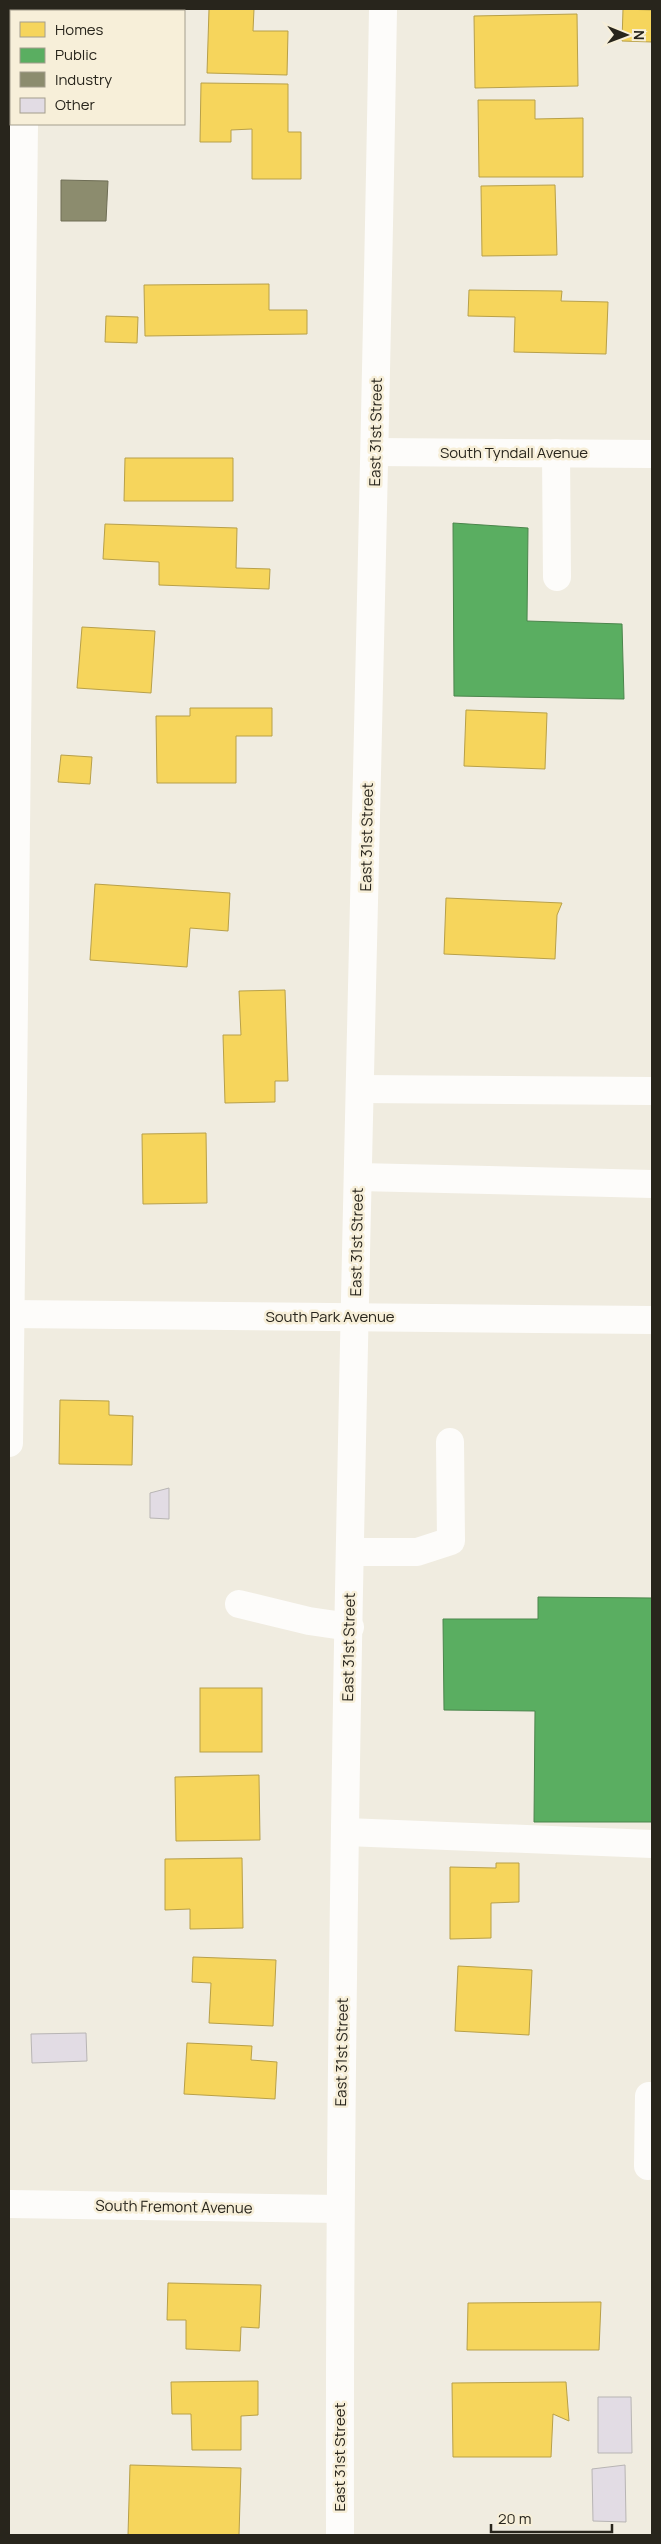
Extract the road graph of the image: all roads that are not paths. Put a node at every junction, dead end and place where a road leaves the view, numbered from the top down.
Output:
1 (384, 9) edge
2 (24, 125) edge
3 (376, 452) junction
4 (556, 453) junction
5 (652, 454) edge
6 (557, 577) dead end
7 (360, 1089) junction
8 (652, 1092) edge
9 (358, 1177) junction
10 (652, 1184) edge
11 (10, 1314) edge
12 (355, 1317) junction
13 (652, 1320) edge
14 (450, 1442) dead end
15 (9, 1443) edge
16 (351, 1552) junction
17 (239, 1604) dead end
18 (350, 1627) junction
19 (346, 1832) junction
20 (652, 1844) edge
21 (649, 2096) dead end
22 (648, 2166) dead end
23 (9, 2204) edge
24 (339, 2209) junction
25 (340, 2535) edge

1 - 3 street, East 31st Street
2 - 11 street
3 - 4 street, South Tyndall Avenue
3 - 7 street, East 31st Street
4 - 5 street, South Tyndall Avenue
4 - 6 street
7 - 8 street
7 - 9 street, East 31st Street
9 - 10 street
9 - 12 street, East 31st Street
11 - 12 street, South Park Avenue
11 - 15 street
12 - 13 street, South Park Avenue
12 - 16 street, East 31st Street
14 - 16 street
16 - 18 street, East 31st Street
17 - 18 street
18 - 19 street, East 31st Street
19 - 20 street
19 - 24 street, East 31st Street
21 - 22 street
23 - 24 street, South Fremont Avenue
24 - 25 street, East 31st Street

